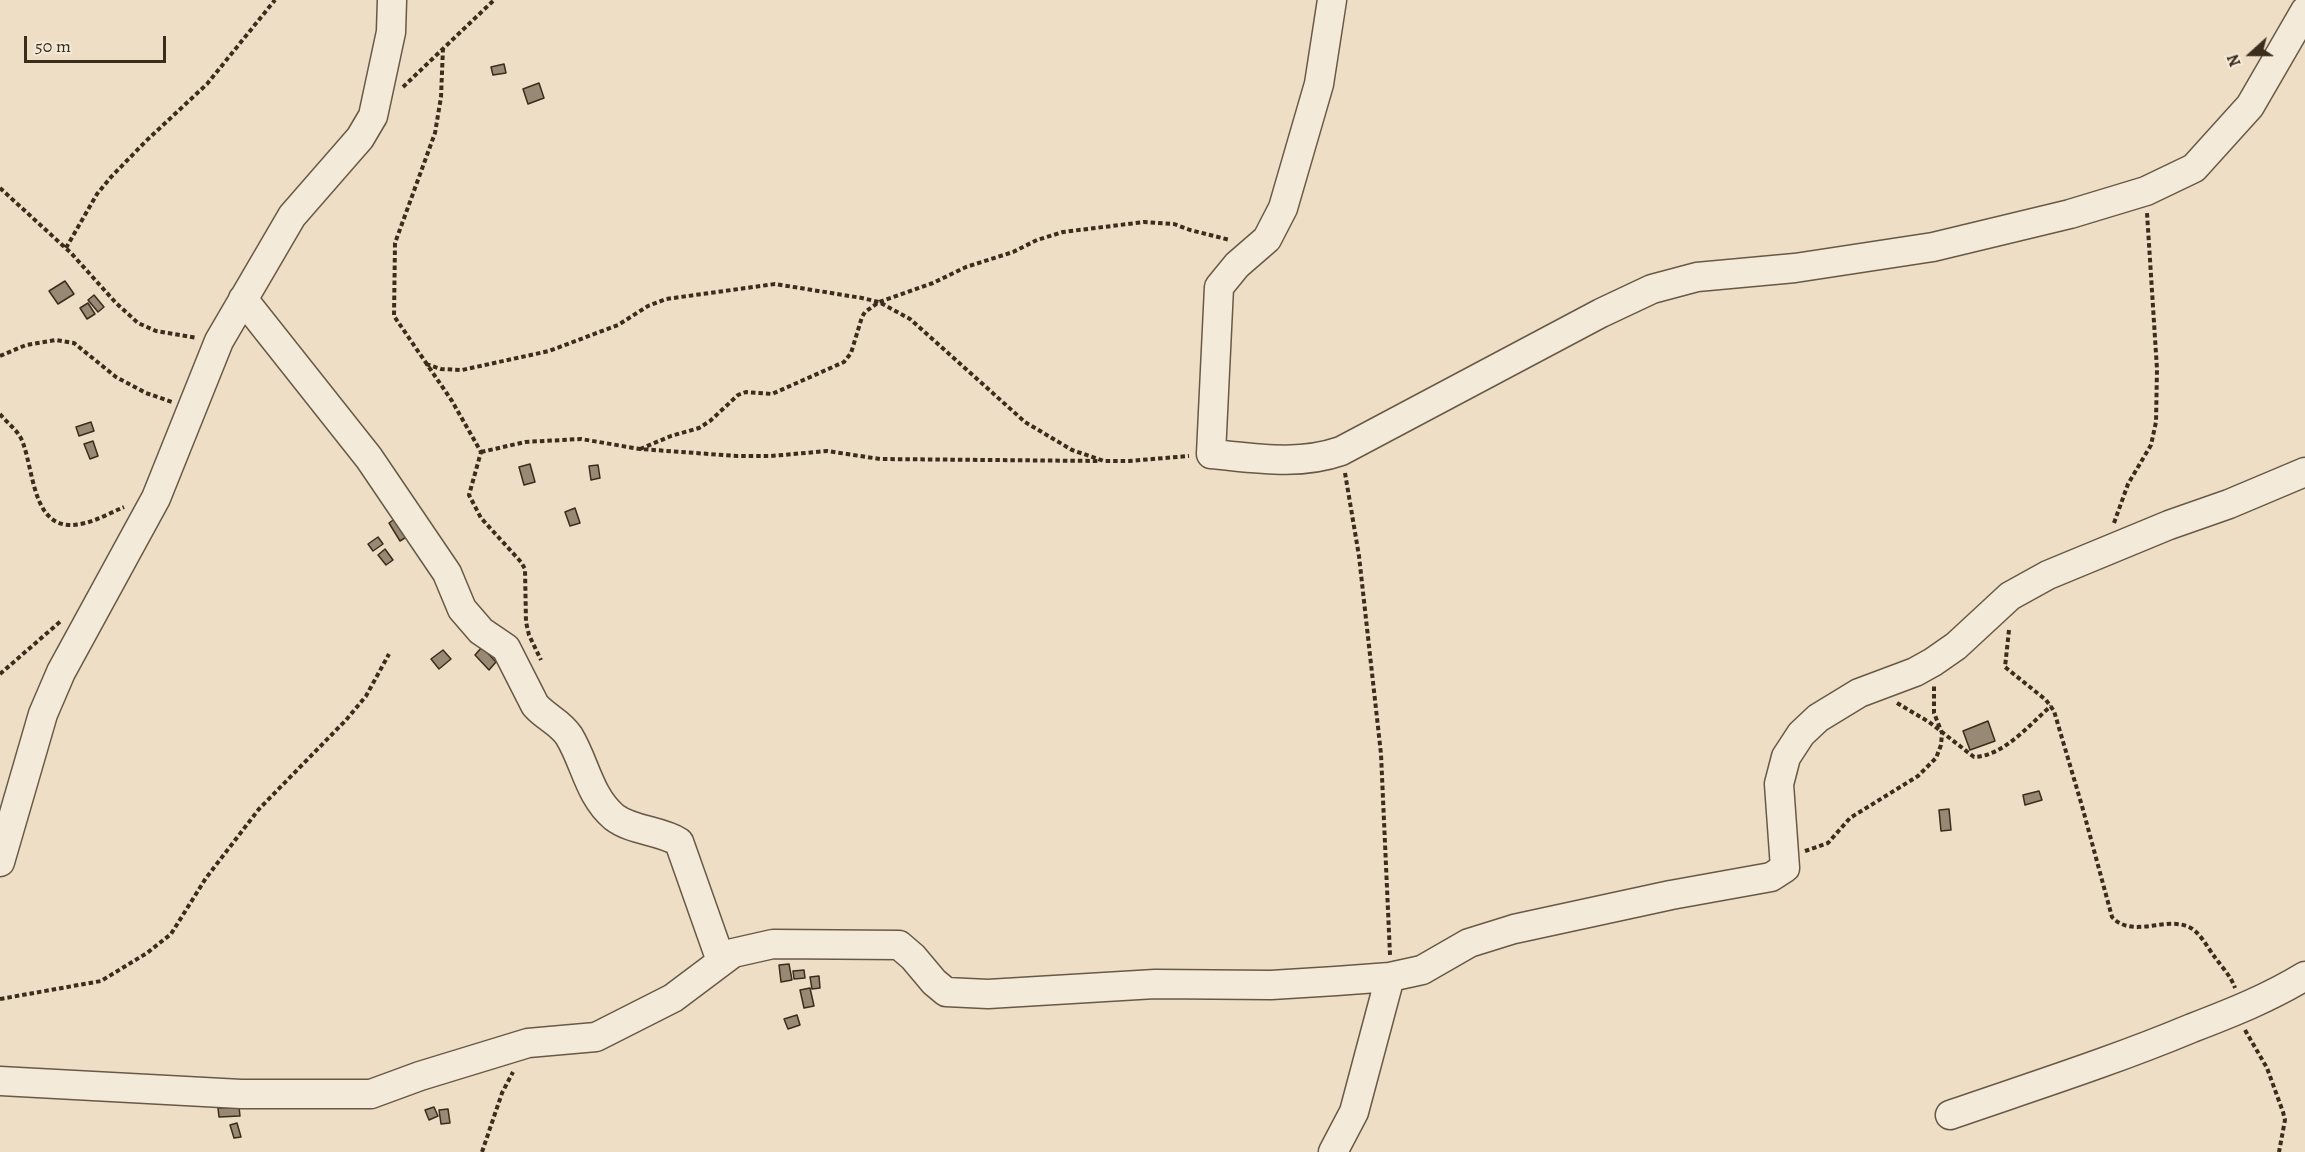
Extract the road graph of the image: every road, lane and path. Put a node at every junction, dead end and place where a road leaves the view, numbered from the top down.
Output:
1 (275, 0) edge
2 (392, 0) edge
3 (494, 0) edge
4 (1332, 0) edge
5 (2305, 11) edge
6 (443, 48) junction
7 (374, 116) junction
8 (0, 188) edge
9 (2146, 191) junction
10 (1267, 239) junction
11 (66, 248) junction
12 (243, 299) junction
13 (879, 303) junction
14 (219, 341) junction
15 (0, 356) edge
16 (426, 364) junction
17 (0, 414) edge
18 (186, 422) junction
19 (640, 449) junction
20 (1341, 451) junction
21 (481, 452) junction
22 (1211, 454) junction
23 (1104, 461) junction
24 (2305, 472) edge
25 (158, 493) junction
26 (2096, 555) junction
27 (2010, 596) junction
28 (389, 654) dead end
29 (1941, 656) junction
30 (542, 663) dead end
31 (1869, 689) junction
32 (2050, 706) junction
33 (1942, 733) junction
34 (0, 862) edge
35 (1785, 868) junction
36 (721, 961) junction
37 (2305, 976) edge
38 (1390, 977) junction
39 (0, 999) edge
40 (2239, 1009) junction
41 (528, 1043) junction
42 (0, 1081) edge
43 (1950, 1115) dead end
44 (482, 1152) edge
45 (1333, 1152) edge
46 (2279, 1152) edge

1 - 11 path
2 - 7 street
3 - 6 path
4 - 10 street
5 - 9 street
6 - 7 path
6 - 16 path
7 - 12 street
8 - 11 path
9 - 20 street
9 - 26 path
10 - 13 path
10 - 22 street
11 - 14 path
12 - 14 street
12 - 36 street
13 - 16 path
13 - 19 path
13 - 23 path
14 - 18 street
15 - 18 path
16 - 21 path
17 - 25 path
18 - 25 street
19 - 21 path
19 - 23 path
20 - 22 street
20 - 38 path
21 - 30 path
22 - 23 path
24 - 26 street
25 - 34 street
26 - 27 street
27 - 29 street
27 - 32 path
28 - 39 path
29 - 31 street
29 - 33 path
31 - 33 path
31 - 35 street
32 - 33 path
32 - 40 path
33 - 35 path
35 - 38 street
36 - 38 street
36 - 41 street
37 - 40 street
38 - 45 street
40 - 43 street
40 - 46 path
41 - 42 street
41 - 44 path

